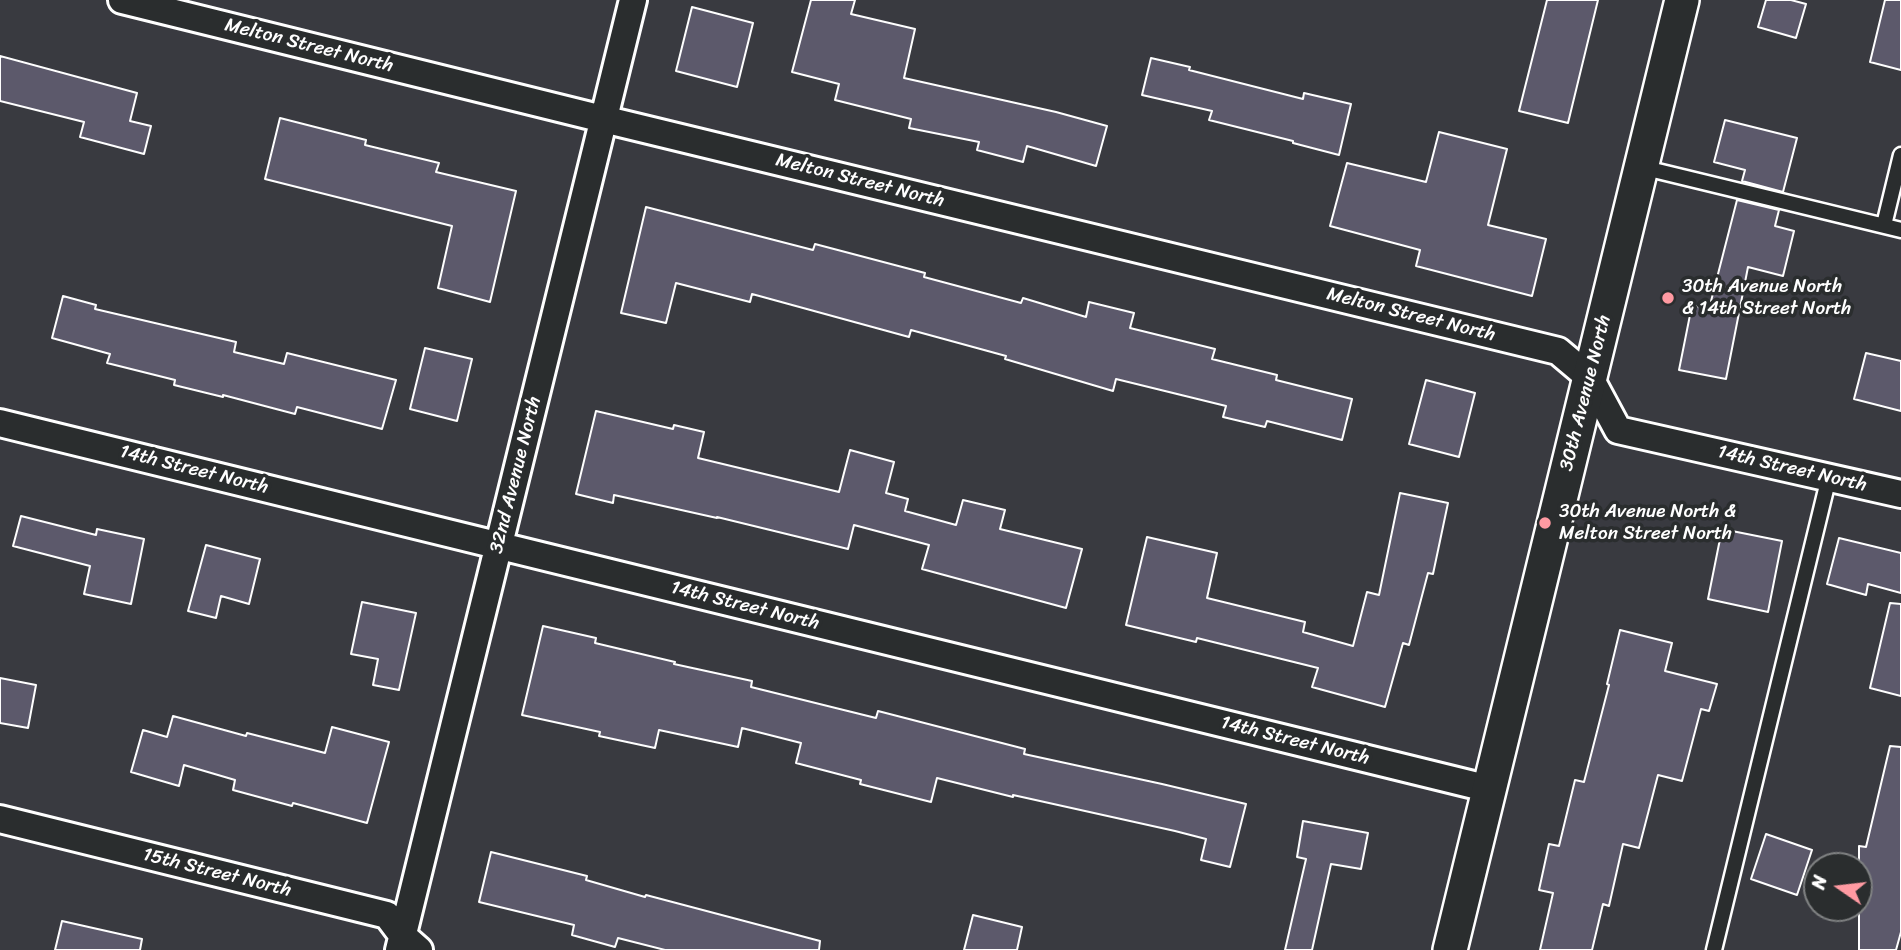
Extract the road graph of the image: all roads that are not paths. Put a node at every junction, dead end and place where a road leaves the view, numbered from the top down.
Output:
1 (122, 0) edge
2 (633, 0) edge
3 (1682, 0) edge
4 (603, 119) junction
5 (1901, 155) edge
6 (1641, 166) junction
7 (1884, 225) junction
8 (1901, 230) edge
9 (1590, 378) junction
10 (0, 423) edge
11 (1829, 477) junction
12 (1901, 494) edge
13 (499, 545) junction
14 (1490, 789) junction
15 (0, 819) edge
16 (407, 945) edge
17 (1450, 950) edge
18 (1714, 950) edge

1 - 4 street, Melton Street North
2 - 4 street, 32nd Avenue North
3 - 6 street, 30th Avenue North
4 - 9 street, Melton Street North
4 - 13 street, 32nd Avenue North
5 - 7 lane
6 - 7 lane
6 - 9 street, 30th Avenue North
7 - 8 lane
9 - 11 street, 14th Street North
9 - 14 street, 30th Avenue North
10 - 13 street, 14th Street North
11 - 12 street, 14th Street North
11 - 18 lane
13 - 14 street, 14th Street North
13 - 16 street, 32nd Avenue North
14 - 17 street, 30th Avenue North
15 - 16 street, 15th Street North

